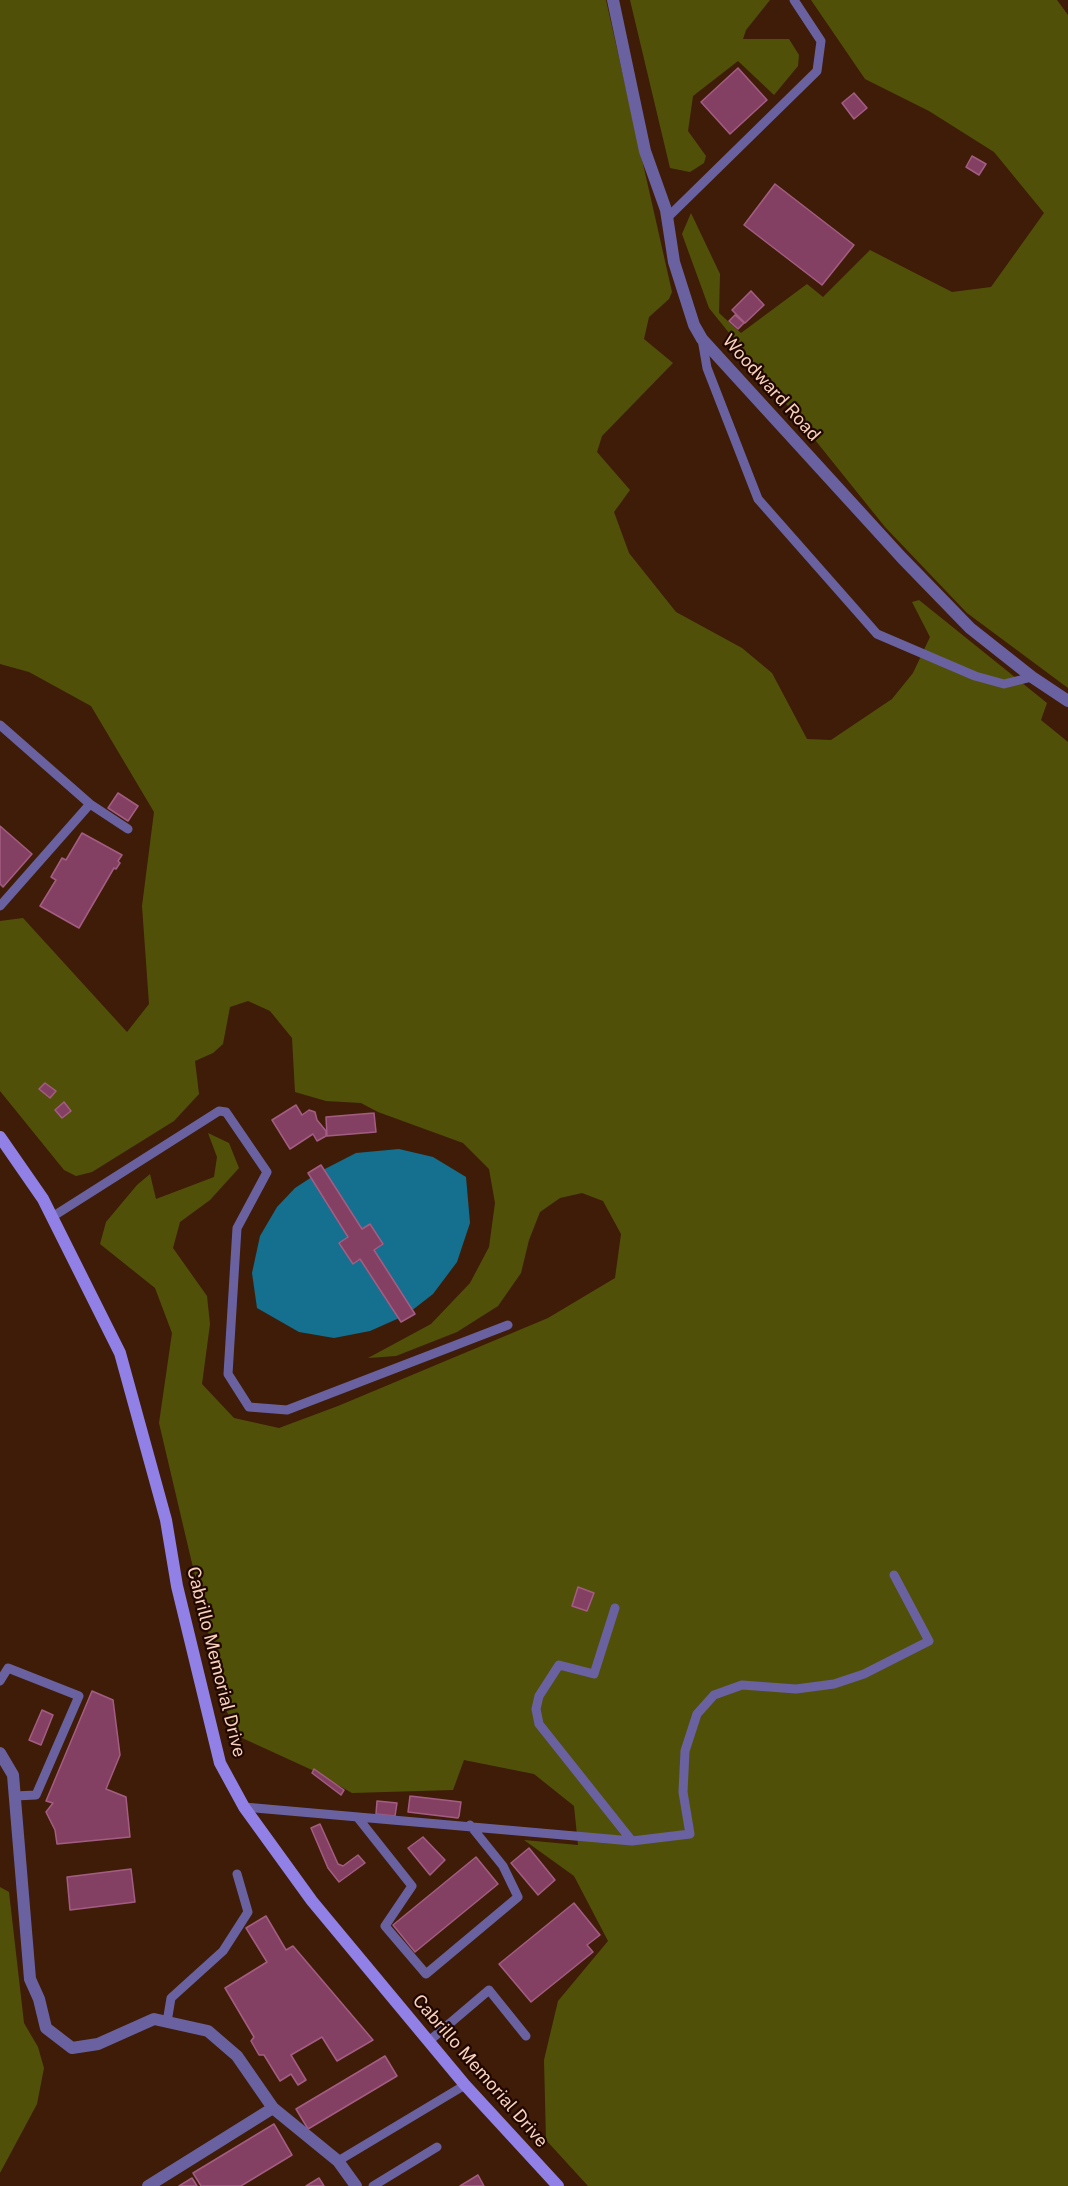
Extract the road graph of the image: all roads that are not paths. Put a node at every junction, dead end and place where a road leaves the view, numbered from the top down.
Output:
1 (613, 0) edge
2 (794, 0) edge
3 (667, 218) junction
4 (702, 339) junction
5 (1032, 678) junction
6 (1068, 701) edge
7 (0, 725) edge
8 (90, 804) junction
9 (128, 829) dead end
10 (0, 906) edge
11 (0, 1137) edge
12 (52, 1217) junction
13 (508, 1325) dead end
14 (894, 1575) dead end
15 (615, 1608) dead end
16 (0, 1681) edge
17 (0, 1753) edge
18 (15, 1796) junction
19 (244, 1807) junction
20 (358, 1818) junction
21 (470, 1825) junction
22 (632, 1840) junction
23 (237, 1874) dead end
24 (160, 2021) junction
25 (526, 2036) dead end
26 (429, 2041) junction
27 (465, 2085) junction
28 (273, 2108) junction
29 (437, 2147) dead end
30 (339, 2161) junction
31 (148, 2186) edge
32 (356, 2186) edge
33 (373, 2186) edge
34 (558, 2186) edge

1 - 3 street, Woodward Road
2 - 3 lane
3 - 4 street, Woodward Road
4 - 5 street, Woodward Road
4 - 5 lane
5 - 6 street, Woodward Road
7 - 8 lane
8 - 9 lane
8 - 10 lane
11 - 12 main road, Cabrillo Memorial Drive
12 - 13 lane
12 - 19 main road, Cabrillo Memorial Drive
14 - 22 lane
15 - 22 lane
16 - 18 lane
17 - 18 street
18 - 24 street
19 - 20 lane
19 - 26 main road, Cabrillo Memorial Drive
20 - 21 lane
20 - 21 lane
21 - 22 lane
23 - 24 lane
24 - 28 street
25 - 26 lane
26 - 27 main road, Cabrillo Memorial Drive
27 - 30 lane
27 - 34 main road, Cabrillo Memorial Drive
28 - 30 street
28 - 31 street
29 - 33 lane
30 - 32 street

